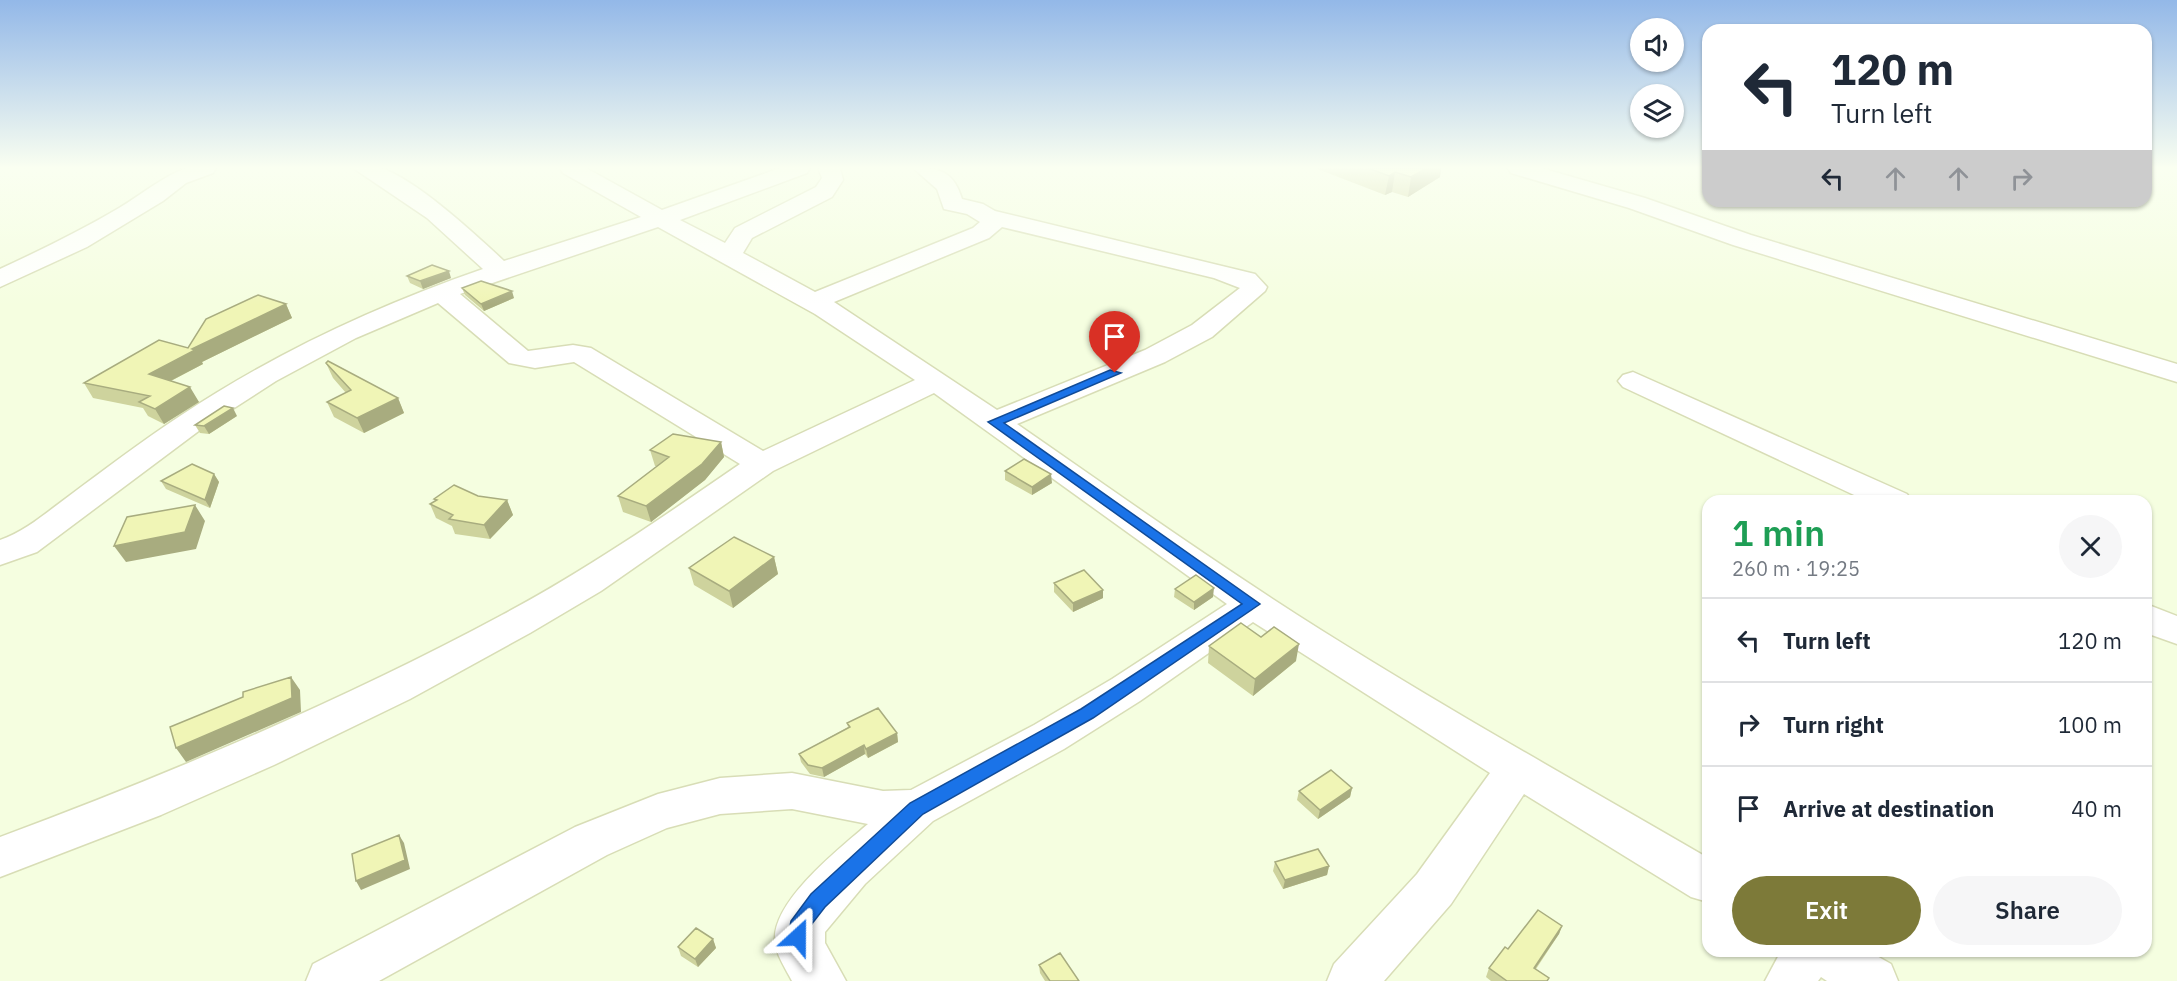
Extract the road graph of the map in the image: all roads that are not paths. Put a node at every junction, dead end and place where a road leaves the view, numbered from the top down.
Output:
1 (125, 214) edge
2 (437, 214) edge
3 (652, 214) edge
4 (675, 214) edge
5 (781, 214) edge
6 (985, 214) edge
7 (1668, 214) edge
8 (990, 217) junction
9 (661, 219) junction
10 (730, 255) junction
11 (499, 270) junction
12 (0, 279) edge
13 (441, 292) junction
14 (812, 302) junction
15 (2177, 373) edge
16 (1633, 381) dead end
17 (934, 382) junction
18 (995, 422) junction
19 (762, 464) junction
20 (1882, 495) edge
21 (0, 553) edge
22 (1253, 604) junction
23 (2152, 620) edge
24 (2177, 631) edge
25 (1517, 769) junction
26 (916, 808) junction
27 (0, 857) edge
28 (1702, 878) edge
29 (1805, 957) edge
30 (1832, 957) edge
31 (331, 981) edge
32 (821, 981) edge
33 (1352, 981) edge
34 (1790, 981) edge
35 (1873, 981) edge

1 - 12 street
2 - 11 street
3 - 9 street
4 - 9 street
5 - 10 street
6 - 8 street
7 - 15 street
8 - 14 street
8 - 18 street
9 - 10 street
9 - 11 street
10 - 14 street
11 - 13 street
13 - 19 street
13 - 21 street
14 - 17 street
16 - 20 street
17 - 18 street
17 - 19 street
18 - 22 street
19 - 27 street
22 - 25 street
22 - 26 street
23 - 24 street
25 - 28 street
25 - 33 street
26 - 31 street
26 - 32 street
29 - 34 street
30 - 35 street

